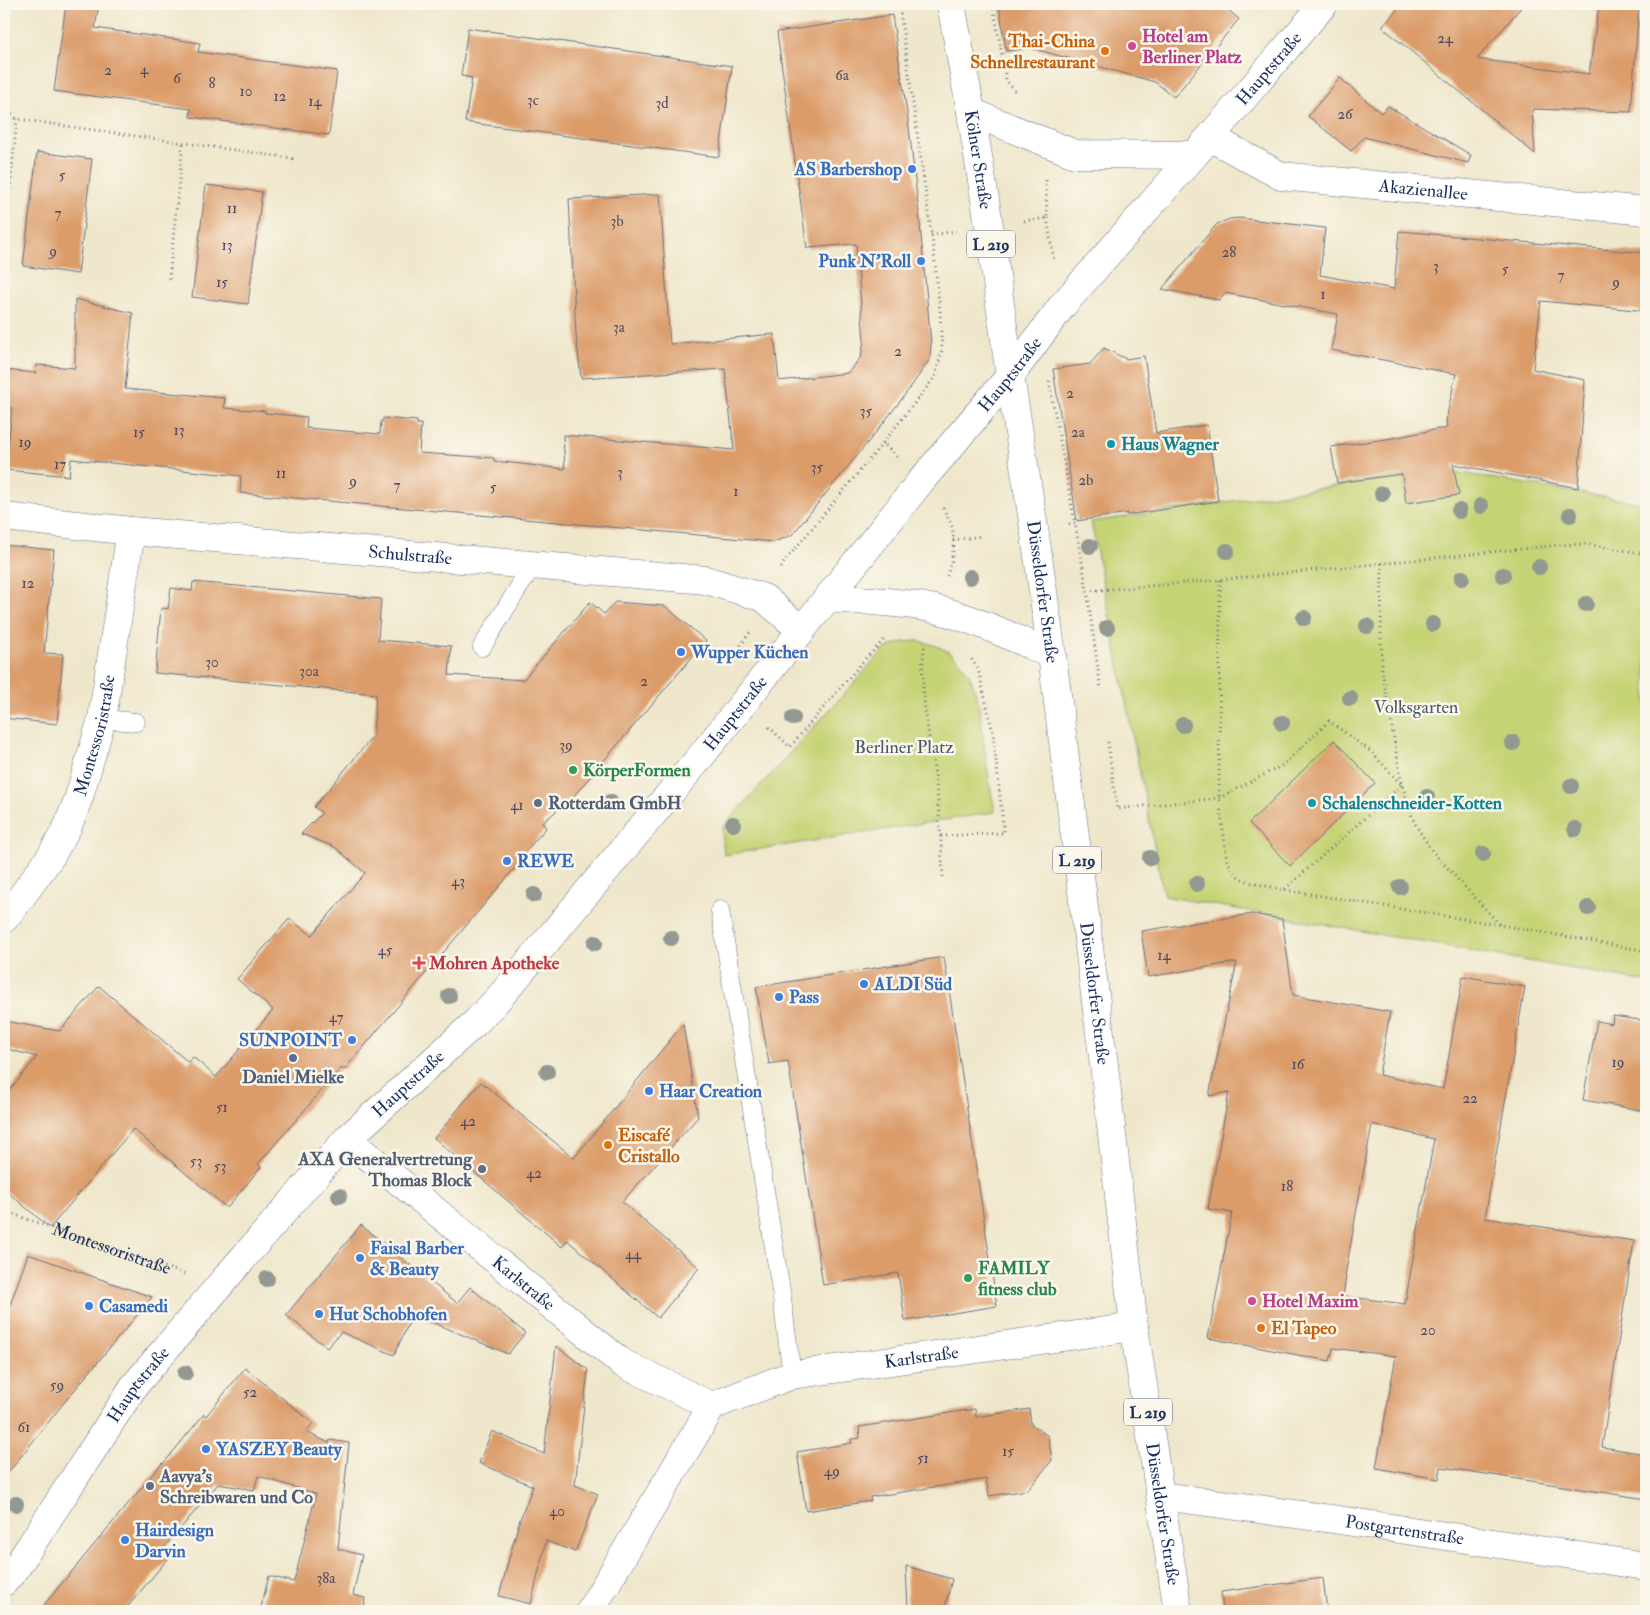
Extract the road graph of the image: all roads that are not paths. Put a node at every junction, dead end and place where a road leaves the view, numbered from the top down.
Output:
1 (951, 4) edge
2 (1324, 4) edge
3 (971, 112) junction
4 (1202, 146) junction
5 (1646, 211) edge
6 (1010, 376) junction
7 (4, 517) edge
8 (131, 531) junction
9 (532, 566) junction
10 (828, 598) junction
11 (801, 630) junction
12 (482, 647) dead end
13 (1052, 655) junction
14 (102, 719) junction
15 (136, 722) dead end
16 (720, 910) dead end
17 (4, 919) edge
18 (347, 1139) junction
19 (1134, 1327) junction
20 (792, 1375) junction
21 (712, 1406) junction
22 (1162, 1496) junction
23 (1646, 1566) edge
24 (4, 1582) edge
25 (590, 1611) edge
26 (1178, 1611) edge

1 - 3 street, Kölner Straße / L 219
2 - 4 street, Hauptstraße
3 - 4 street
3 - 6 street, Kölner Straße / L 219
4 - 5 street, Akazienallee
4 - 6 street, Hauptstraße
6 - 10 street, Hauptstraße
6 - 13 street, Düsseldorfer Straße / L 219
7 - 8 street, Schulstraße
8 - 9 street, Schulstraße
8 - 14 street, Montessoristraße
9 - 11 street, Schulstraße
9 - 12 lane
10 - 11 street, Hauptstraße
10 - 13 street
11 - 18 street, Hauptstraße
13 - 19 street, Düsseldorfer Straße / L 219
14 - 15 lane
14 - 17 street, Montessoristraße
16 - 20 lane
18 - 21 street, Karlstraße
18 - 24 street, Hauptstraße
19 - 20 street, Karlstraße
19 - 22 street, Düsseldorfer Straße / L 219
20 - 21 street, Karlstraße
21 - 25 street
22 - 23 street, Postgartenstraße
22 - 26 street, Düsseldorfer Straße / L 219

